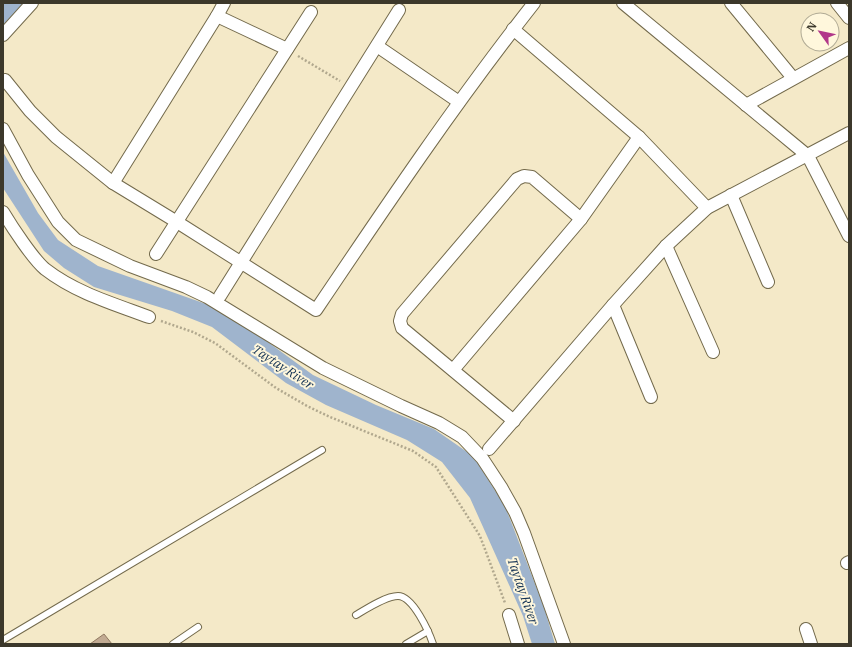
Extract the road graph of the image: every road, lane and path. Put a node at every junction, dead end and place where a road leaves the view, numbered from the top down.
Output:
1 (32, 3) edge
2 (224, 3) edge
3 (534, 3) edge
4 (623, 3) edge
5 (731, 3) edge
6 (837, 3) edge
7 (399, 10) dead end
8 (311, 12) dead end
9 (217, 16) junction
10 (849, 18) edge
11 (513, 29) junction
12 (3, 35) edge
13 (377, 46) junction
14 (849, 48) edge
15 (287, 49) junction
16 (793, 78) junction
17 (5, 80) dead end
18 (351, 88) junction
19 (459, 102) junction
20 (746, 105) junction
21 (3, 129) edge
22 (849, 133) edge
23 (639, 137) junction
24 (808, 156) junction
25 (113, 183) junction
26 (731, 195) junction
27 (707, 208) junction
28 (3, 212) edge
29 (581, 219) junction
30 (178, 222) junction
31 (849, 236) edge
32 (666, 246) junction
33 (156, 254) dead end
34 (241, 263) junction
35 (768, 282) dead end
36 (220, 296) dead end
37 (613, 305) junction
38 (149, 317) joint
39 (713, 352) dead end
40 (453, 370) junction
41 (651, 397) dead end
42 (514, 421) junction
43 (489, 449) dead end
44 (322, 450) dead end
45 (356, 615) dead end
46 (509, 615) joint
47 (198, 627) dead end
48 (806, 629) dead end
49 (428, 631) junction
50 (3, 640) edge
51 (172, 644) edge
52 (406, 644) edge
53 (433, 644) edge
54 (518, 644) edge
55 (564, 644) edge
56 (812, 644) edge

1 - 12 street
2 - 9 street
3 - 11 street
4 - 20 street
5 - 16 street
6 - 10 street
7 - 13 street
8 - 15 street
9 - 15 street
9 - 25 street
11 - 19 street
11 - 23 street
13 - 18 street
13 - 19 street
14 - 16 street
15 - 18 path
15 - 30 street
16 - 20 street
17 - 25 street
18 - 34 street
19 - 34 street
20 - 24 street
21 - 55 street
22 - 24 street
23 - 27 street
23 - 29 street
24 - 26 street
24 - 31 street
25 - 30 street
26 - 27 street
26 - 35 street
27 - 32 street
28 - 38 street
29 - 40 street
29 - 40 street
30 - 33 street
30 - 34 street
32 - 37 street
32 - 39 street
34 - 36 street
37 - 41 street
37 - 42 street
38 - 46 path
40 - 42 street
42 - 43 street
44 - 50 lane
45 - 49 lane
46 - 54 street
47 - 51 lane
48 - 56 street
49 - 52 lane
49 - 53 lane

